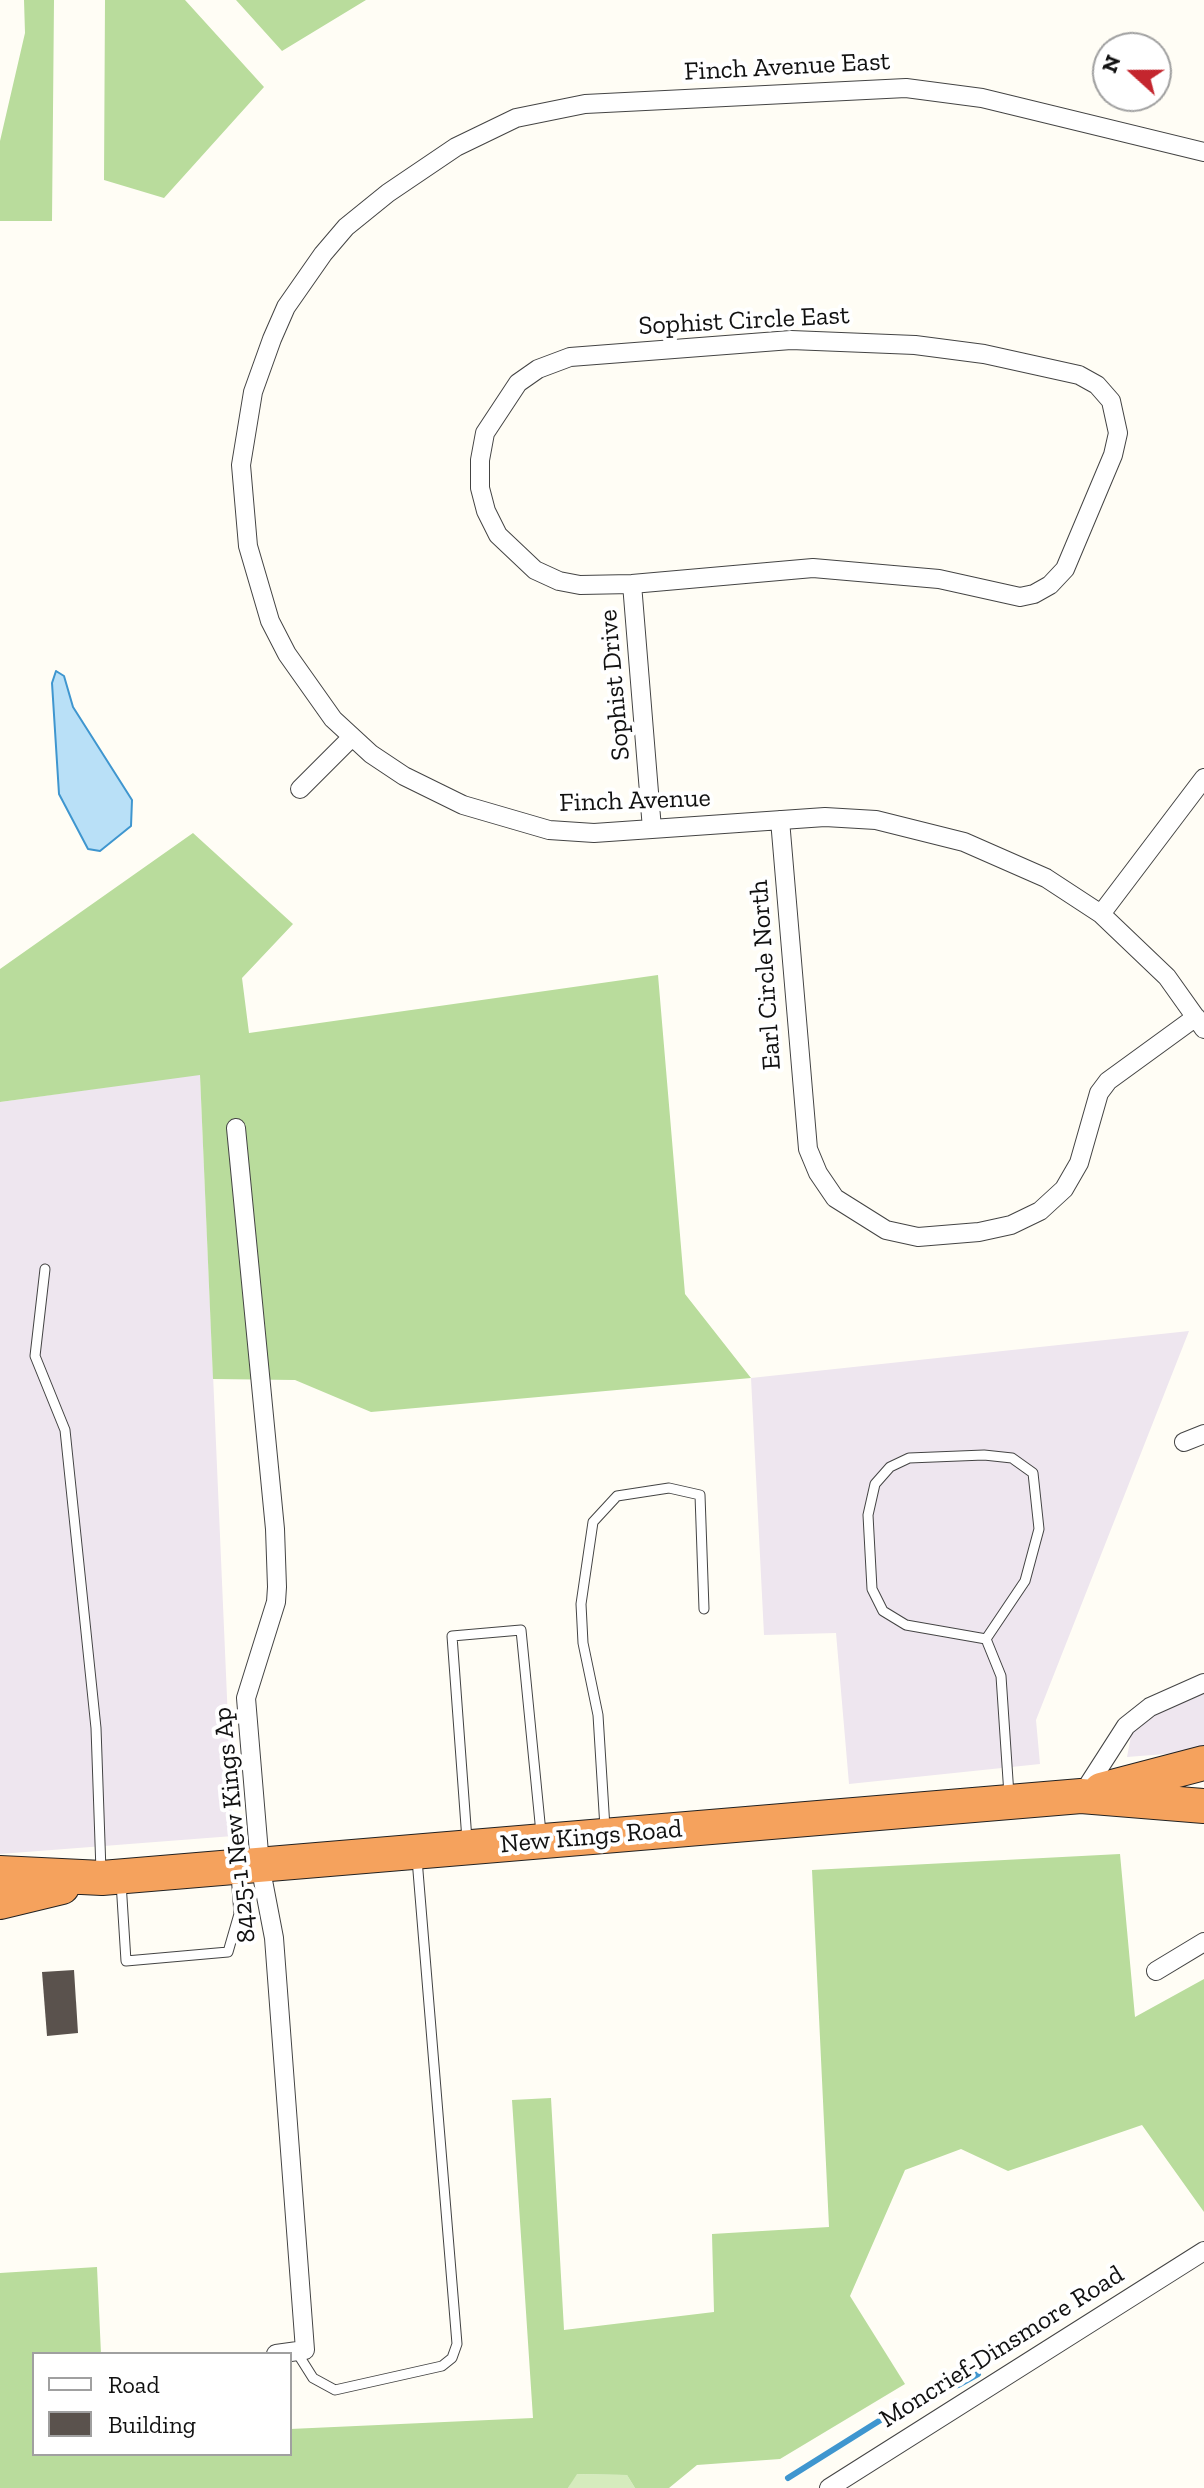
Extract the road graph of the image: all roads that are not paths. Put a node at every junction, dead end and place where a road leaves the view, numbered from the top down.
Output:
1 (1204, 152) edge
2 (388, 193) joint
3 (632, 584) junction
4 (352, 737) junction
5 (1204, 778) edge
6 (300, 789) dead end
7 (780, 820) junction
8 (652, 829) junction
9 (1101, 914) junction
10 (1200, 1023) edge
11 (236, 1128) dead end
12 (45, 1269) dead end
13 (1204, 1434) edge
14 (1184, 1442) dead end
15 (704, 1609) dead end
16 (986, 1639) junction
17 (1204, 1683) edge
18 (1204, 1763) edge
19 (1081, 1796) junction
20 (1009, 1802) junction
21 (1204, 1806) edge
22 (606, 1836) junction
23 (542, 1841) junction
24 (468, 1848) junction
25 (416, 1852) junction
26 (248, 1866) junction
27 (0, 1873) edge
28 (111, 1878) junction
29 (0, 1902) edge
30 (1204, 1942) edge
31 (1156, 1971) dead end
32 (1204, 2251) edge
33 (295, 2351) junction
34 (289, 2352) edge
35 (829, 2488) edge

1 - 2 street, Finch Avenue East
2 - 4 street, Finch Avenue
3 - 3 street, Sophist Circle East
3 - 8 street, Sophist Drive
4 - 6 street
4 - 8 street, Finch Avenue
5 - 9 street
7 - 8 street, Finch Avenue
7 - 9 street, Finch Avenue
7 - 10 street, Earl Circle North
9 - 10 street, Finch Avenue
11 - 26 street, 8425-1 New Kings Ap
12 - 28 lane
13 - 14 street
15 - 22 lane
16 - 16 lane
16 - 20 lane
17 - 19 street
18 - 19 highway, New Kings Road
19 - 20 highway, New Kings Road
19 - 21 highway, New Kings Road
20 - 22 highway, New Kings Road
22 - 23 highway, New Kings Road
23 - 24 highway, New Kings Road
23 - 24 lane
24 - 25 highway, New Kings Road
25 - 26 highway, New Kings Road
25 - 33 lane
26 - 28 highway, New Kings Road
26 - 28 lane
26 - 33 street, 8425-1 New Kings Ap
27 - 28 highway, New Kings Road
28 - 29 highway, New Kings Road
30 - 31 street
32 - 35 street, Moncrief-Dinsmore Road
33 - 34 street

